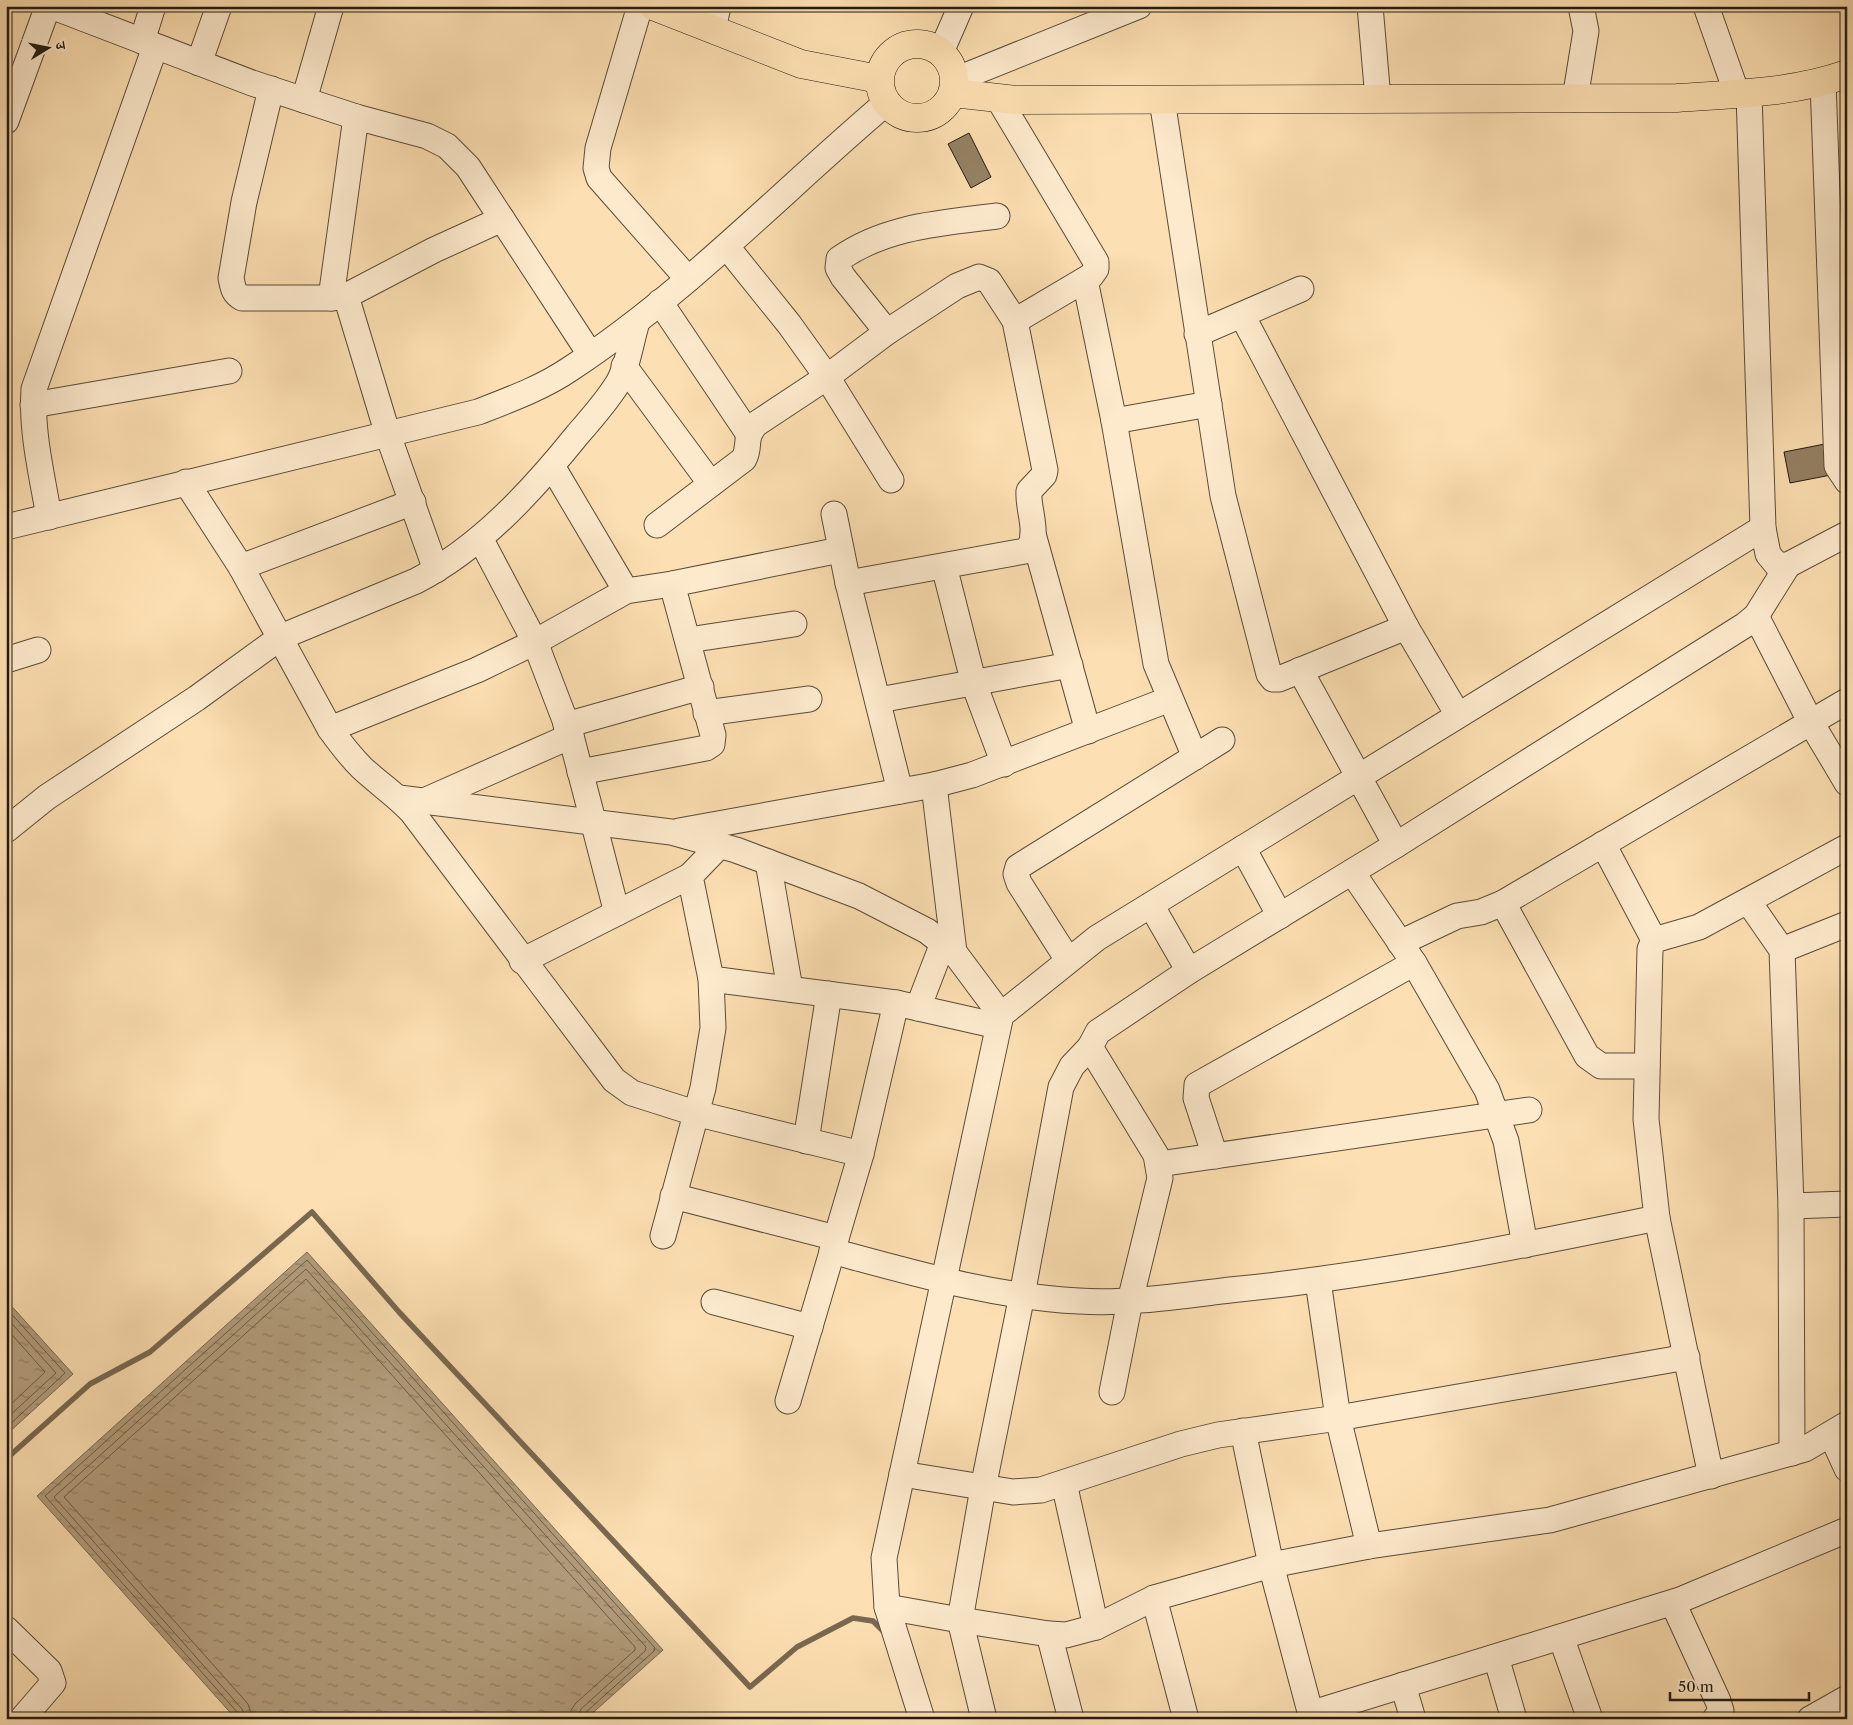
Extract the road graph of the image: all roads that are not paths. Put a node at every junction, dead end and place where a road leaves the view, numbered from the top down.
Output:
1 (49, 6) edge
2 (153, 6) edge
3 (218, 6) edge
4 (331, 6) edge
5 (640, 6) edge
6 (653, 6) edge
7 (948, 6) edge
8 (961, 6) edge
9 (1101, 6) edge
10 (1139, 6) edge
11 (1370, 6) edge
12 (1581, 6) edge
13 (1706, 6) edge
14 (716, 18) edge
15 (148, 44) junction
16 (199, 63) junction
17 (946, 67) junction
18 (1835, 78) edge
19 (271, 89) junction
20 (882, 91) junction
21 (1743, 94) junction
22 (998, 98) junction
23 (1378, 99) junction
24 (1574, 99) junction
25 (304, 100) junction
26 (1162, 100) junction
27 (356, 117) junction
28 (6, 121) edge
29 (997, 216) dead end
30 (502, 219) junction
31 (1838, 221) edge
32 (727, 247) junction
33 (688, 279) junction
34 (1085, 280) junction
35 (1301, 289) dead end
36 (339, 297) junction
37 (660, 302) junction
38 (1242, 315) junction
39 (637, 322) junction
40 (1015, 322) junction
41 (887, 332) junction
42 (1198, 334) junction
43 (1840, 345) edge
44 (590, 354) junction
45 (624, 366) junction
46 (229, 371) dead end
47 (827, 377) junction
48 (1209, 404) junction
49 (33, 405) junction
50 (1114, 422) junction
51 (748, 433) junction
52 (388, 435) junction
53 (552, 466) junction
54 (891, 480) dead end
55 (1847, 480) edge
56 (186, 482) junction
57 (711, 484) junction
58 (413, 502) junction
59 (834, 514) dead end
60 (49, 517) junction
61 (657, 525) dead end
62 (6, 527) edge
63 (1764, 528) junction
64 (1033, 534) junction
65 (1847, 534) edge
66 (480, 538) junction
67 (840, 550) junction
68 (1788, 565) junction
69 (944, 566) junction
70 (242, 567) junction
71 (436, 570) junction
72 (848, 583) junction
73 (672, 584) junction
74 (626, 591) junction
75 (1756, 616) junction
76 (794, 624) dead end
77 (1406, 627) junction
78 (281, 637) junction
79 (688, 640) junction
80 (535, 642) junction
81 (38, 650) dead end
82 (6, 660) edge
83 (1070, 665) junction
84 (1300, 670) junction
85 (974, 684) junction
86 (700, 687) junction
87 (809, 699) dead end
88 (1170, 699) junction
89 (878, 700) junction
90 (1847, 701) edge
91 (706, 713) junction
92 (1458, 715) junction
93 (1810, 721) junction
94 (330, 729) junction
95 (568, 730) junction
96 (1088, 731) junction
97 (1222, 740) dead end
98 (1195, 757) junction
99 (1004, 764) junction
100 (580, 772) junction
101 (1359, 776) junction
102 (1847, 783) edge
103 (934, 785) junction
104 (900, 791) junction
105 (399, 798) junction
106 (424, 801) junction
107 (593, 822) junction
108 (6, 830) edge
109 (671, 832) junction
110 (1603, 844) junction
111 (1396, 845) junction
112 (720, 846) junction
113 (1847, 847) edge
114 (1243, 848) junction
115 (768, 862) junction
116 (1352, 872) junction
117 (690, 876) junction
118 (1748, 901) junction
119 (1503, 903) junction
120 (1150, 905) junction
121 (617, 913) junction
122 (1280, 916) junction
123 (1847, 924) edge
124 (1654, 940) junction
125 (1400, 943) junction
126 (948, 947) junction
127 (1782, 950) junction
128 (1068, 960) junction
129 (522, 961) junction
130 (1414, 963) junction
131 (1189, 971) junction
132 (711, 979) junction
133 (790, 989) junction
134 (829, 994) junction
135 (907, 1006) junction
136 (999, 1021) junction
137 (1090, 1047) junction
138 (1647, 1066) junction
139 (1529, 1110) dead end
140 (694, 1113) junction
141 (1498, 1115) junction
142 (806, 1141) junction
143 (861, 1154) junction
144 (1215, 1156) junction
145 (1160, 1164) junction
146 (674, 1196) junction
147 (1847, 1204) edge
148 (1791, 1206) junction
149 (1657, 1218) junction
150 (663, 1236) dead end
151 (834, 1245) junction
152 (1524, 1245) junction
153 (943, 1281) junction
154 (1318, 1281) junction
155 (1022, 1295) junction
156 (1130, 1301) junction
157 (714, 1302) dead end
158 (810, 1327) junction
159 (1687, 1357) junction
160 (1112, 1392) dead end
161 (788, 1401) dead end
162 (1338, 1418) junction
163 (1839, 1429) edge
164 (1243, 1432) junction
165 (1792, 1453) junction
166 (1847, 1469) edge
167 (902, 1474) junction
168 (1711, 1476) junction
169 (1064, 1483) junction
170 (983, 1488) junction
171 (1847, 1530) edge
172 (1370, 1546) junction
173 (1271, 1565) junction
174 (1154, 1598) junction
175 (1673, 1602) junction
176 (887, 1607) junction
177 (960, 1620) junction
178 (1096, 1627) junction
179 (6, 1629) edge
180 (1049, 1634) junction
181 (1561, 1637) junction
182 (1496, 1657) junction
183 (1403, 1685) junction
184 (1847, 1698) edge
185 (1311, 1716) edge
186 (1720, 1716) edge
187 (22, 1719) edge
188 (922, 1719) edge
189 (984, 1719) edge
190 (1070, 1719) edge
191 (1186, 1719) edge
192 (1413, 1719) edge
193 (1514, 1719) edge
194 (1590, 1719) edge
195 (1810, 1719) edge

1 - 15 street
1 - 28 street
2 - 15 street
3 - 16 street
4 - 25 street
5 - 33 street
6 - 14 main road
7 - 17 street
8 - 17 street
9 - 17 street
10 - 17 street
11 - 23 street
12 - 24 street
13 - 21 street
14 - 20 main road
15 - 16 street
15 - 49 street
16 - 19 street
17 - 20 main road
17 - 20 main road
17 - 22 main road
18 - 21 main road
18 - 31 street
19 - 25 street
19 - 36 street
20 - 32 street
21 - 24 main road
21 - 63 street
22 - 26 main road
22 - 34 street
23 - 24 main road
23 - 26 main road
25 - 27 street
26 - 42 street
27 - 30 street
27 - 36 street
29 - 41 street
30 - 36 street
30 - 44 street
31 - 43 street
32 - 33 street
32 - 47 street
33 - 37 street
34 - 40 street
34 - 50 street
35 - 38 street
36 - 52 street
37 - 39 street
37 - 51 street
38 - 42 street
38 - 77 street
39 - 44 street
39 - 45 street
40 - 41 street
40 - 64 street
41 - 47 street
42 - 48 street
43 - 55 street
44 - 52 street
45 - 53 street
45 - 57 street
46 - 49 street
47 - 51 street
47 - 54 street
48 - 50 street
48 - 84 street
49 - 60 street
50 - 88 street
51 - 57 street
52 - 56 street
52 - 58 street
53 - 66 street
53 - 74 street
56 - 60 street
56 - 70 street
57 - 61 street
58 - 70 street
58 - 71 street
59 - 67 street
60 - 62 street
63 - 68 street
63 - 92 street
64 - 69 street
64 - 83 street
65 - 68 street
66 - 71 street
66 - 80 street
67 - 72 street
67 - 73 street
68 - 75 street
69 - 72 street
69 - 85 street
70 - 78 street
71 - 78 street
72 - 89 street
73 - 74 street
73 - 79 street
74 - 80 street
75 - 93 street
75 - 111 street
76 - 79 street
77 - 84 street
77 - 92 street
78 - 94 street
78 - 108 street
79 - 86 street
80 - 94 street
80 - 95 street
81 - 82 street
83 - 85 street
83 - 96 street
84 - 101 street
85 - 89 street
85 - 99 street
86 - 91 street
86 - 95 street
87 - 91 street
88 - 96 street
88 - 98 street
89 - 104 street
90 - 93 street
91 - 100 street
92 - 101 street
93 - 102 street
93 - 110 street
94 - 105 street
95 - 100 street
95 - 106 street
96 - 99 street
97 - 98 street
98 - 128 street
99 - 103 street
100 - 107 street
101 - 111 street
101 - 114 street
103 - 104 street
103 - 126 street
104 - 109 street
105 - 106 street
105 - 129 street
106 - 107 street
107 - 109 street
107 - 121 street
109 - 112 street
110 - 119 street
110 - 124 street
111 - 116 street
112 - 115 street
112 - 117 street
113 - 118 street
114 - 120 street
114 - 122 street
115 - 126 street
115 - 133 street
116 - 122 street
116 - 125 street
117 - 121 street
117 - 132 street
118 - 124 street
118 - 127 street
119 - 125 street
119 - 138 street
120 - 128 street
120 - 131 street
121 - 129 street
122 - 131 street
123 - 127 street
124 - 138 street
125 - 130 street
126 - 135 street
126 - 136 street
127 - 148 street
128 - 136 street
129 - 140 street
130 - 141 street
130 - 144 street
131 - 137 street
132 - 133 street
132 - 140 street
133 - 134 street
134 - 135 street
134 - 142 street
135 - 136 street
135 - 143 street
136 - 153 street
137 - 145 street
137 - 155 street
138 - 149 street
139 - 141 street
140 - 142 street
140 - 146 street
141 - 144 street
141 - 152 street
142 - 143 street
143 - 151 street
144 - 145 street
145 - 156 street
146 - 150 street
146 - 151 street
147 - 148 street
148 - 165 street
149 - 152 street
149 - 159 street
151 - 153 street
151 - 158 street
152 - 154 street
153 - 155 street
153 - 167 street
154 - 156 street
154 - 162 street
155 - 156 street
155 - 170 street
156 - 160 street
157 - 158 street
158 - 161 street
159 - 162 street
159 - 168 street
162 - 164 street
162 - 172 street
163 - 165 street
163 - 166 street
164 - 169 street
164 - 173 street
165 - 168 street
167 - 170 street
167 - 176 street
168 - 172 street
169 - 170 street
169 - 178 street
170 - 177 street
171 - 175 street
172 - 173 street
173 - 174 street
173 - 185 street
174 - 178 street
174 - 191 street
175 - 181 street
175 - 186 street
176 - 177 street
176 - 188 street
177 - 180 street
177 - 189 street
178 - 180 street
179 - 187 street
180 - 190 street
181 - 182 street
181 - 194 street
182 - 183 street
182 - 193 street
183 - 185 street
183 - 192 street
184 - 195 street

